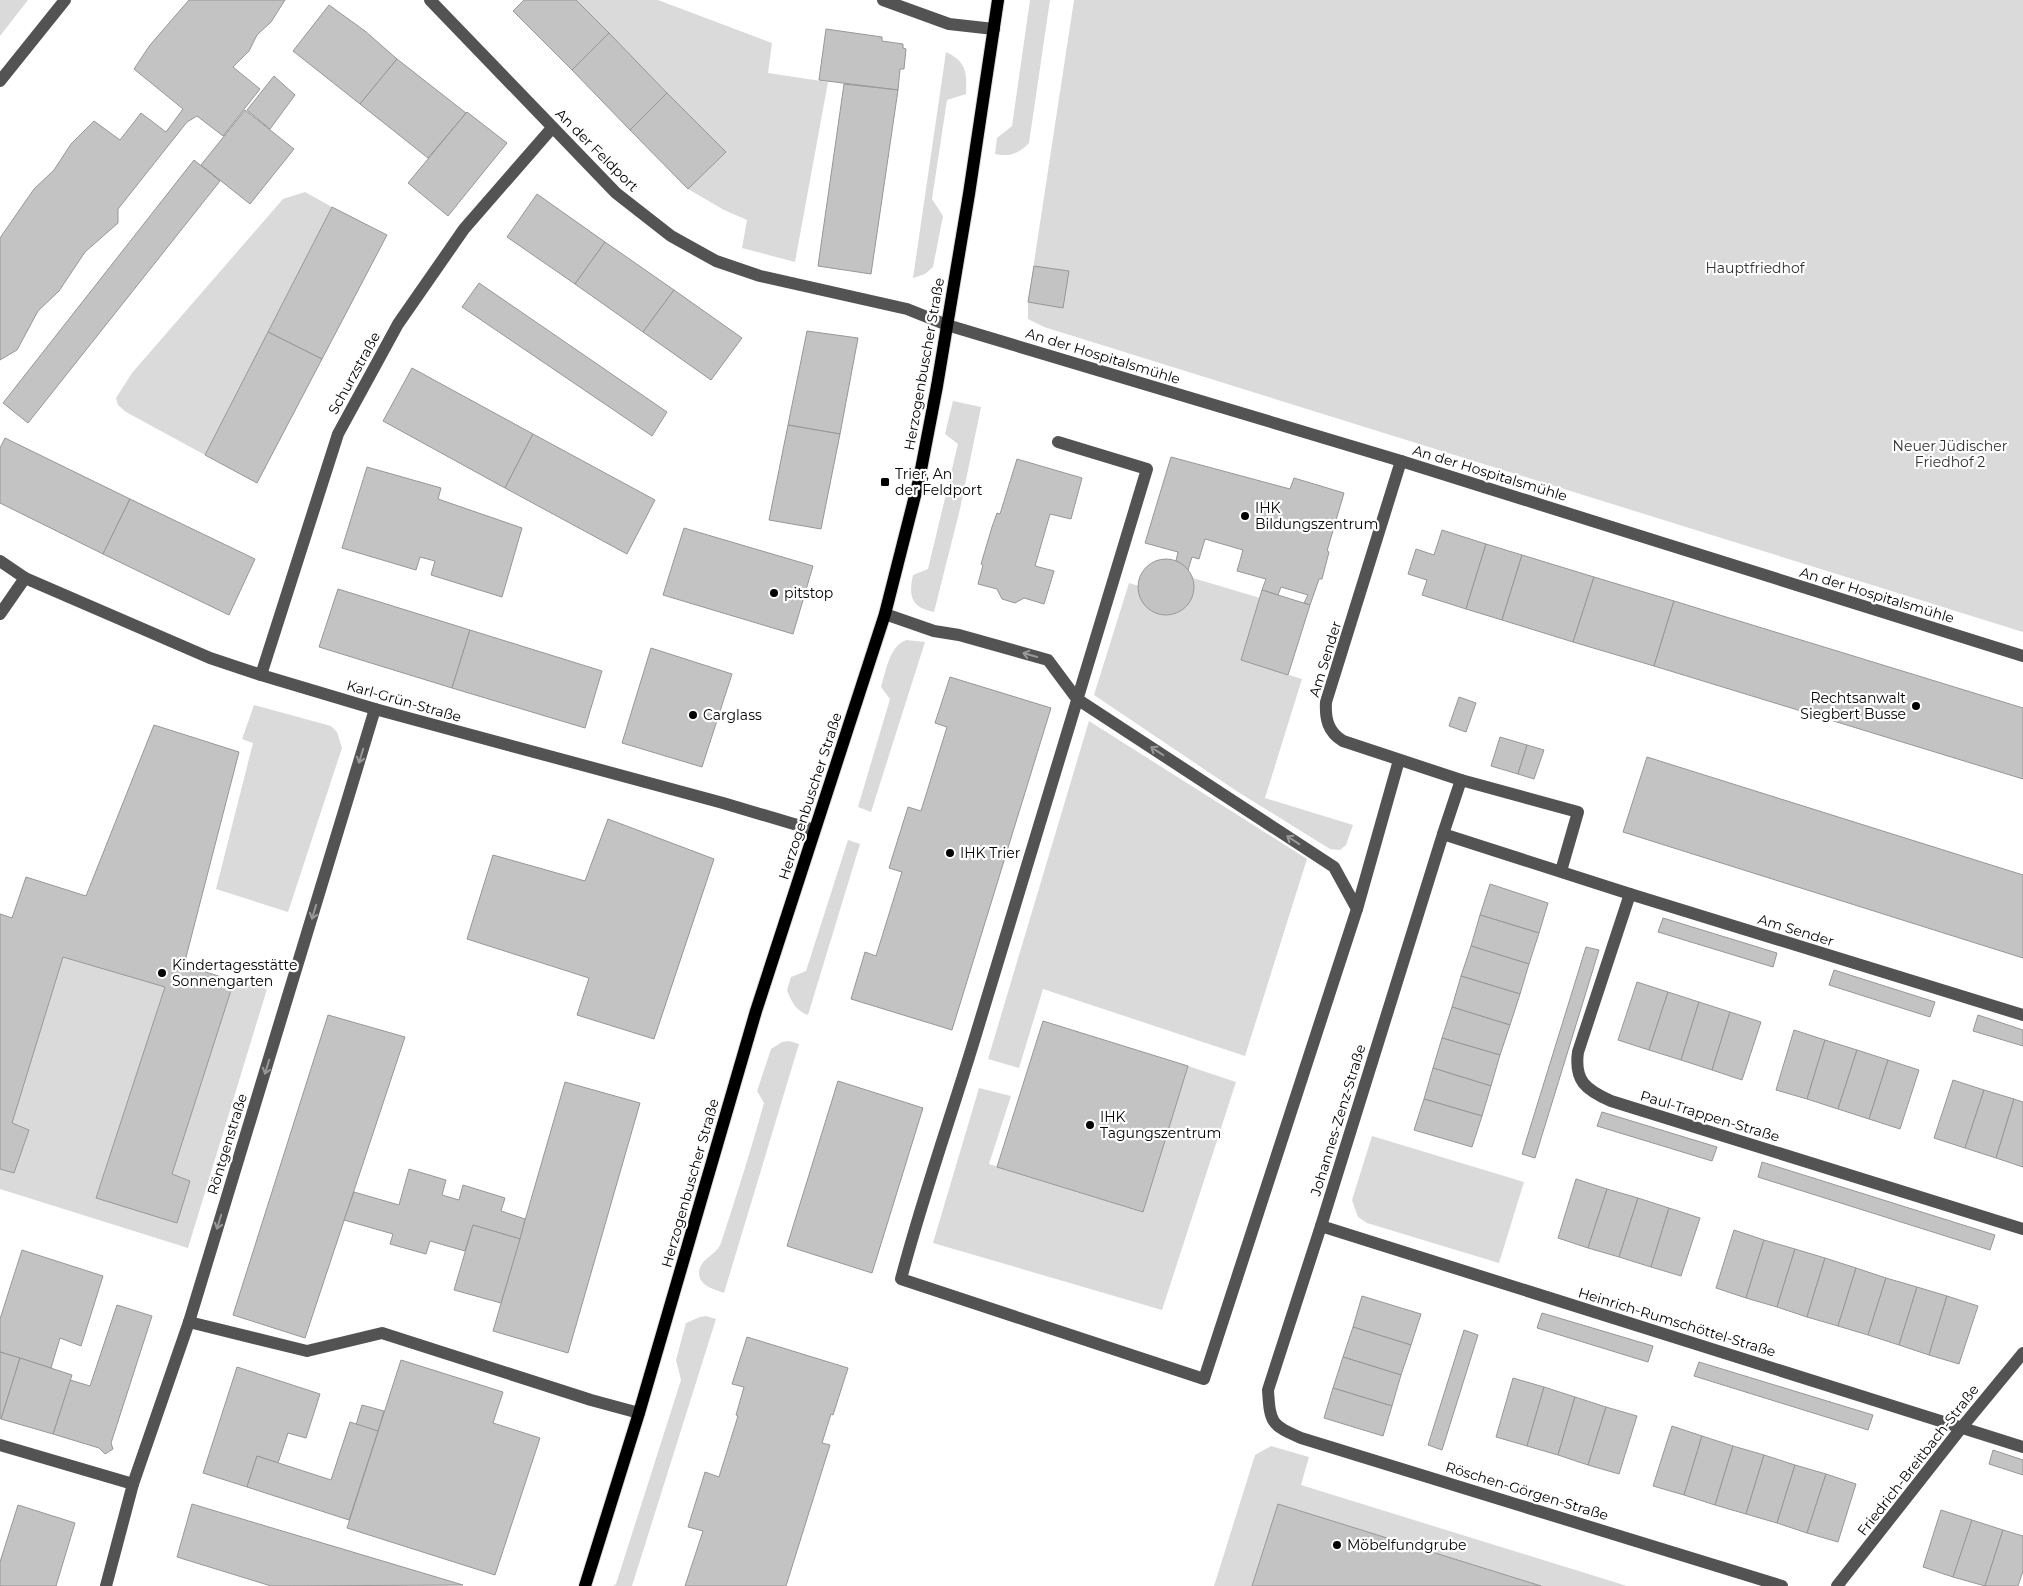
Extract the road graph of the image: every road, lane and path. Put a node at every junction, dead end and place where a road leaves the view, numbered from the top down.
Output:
1 (65, 0) edge
2 (430, 0) edge
3 (883, 0) edge
4 (998, 0) edge
5 (994, 29) junction
6 (0, 81) edge
7 (552, 128) junction
8 (947, 325) junction
9 (1058, 442) dead end
10 (1401, 461) junction
11 (0, 561) edge
12 (25, 578) junction
13 (0, 614) edge
14 (885, 614) junction
15 (2023, 656) edge
16 (261, 676) junction
17 (1077, 699) junction
18 (375, 709) junction
19 (1398, 760) junction
20 (1461, 780) junction
21 (814, 830) junction
22 (1443, 834) junction
23 (1561, 872) junction
24 (1630, 894) junction
25 (1357, 909) junction
26 (2023, 1015) edge
27 (1321, 1226) junction
28 (2023, 1229) edge
29 (189, 1322) junction
30 (2023, 1353) edge
31 (639, 1413) junction
32 (1270, 1416) joint
33 (1962, 1427) junction
34 (0, 1445) edge
35 (2023, 1447) edge
36 (133, 1484) junction
37 (106, 1586) edge
38 (586, 1586) edge
39 (1782, 1586) edge
40 (1837, 1586) edge

1 - 6 street
2 - 7 street, An der Feldport
3 - 5 street
4 - 5 main road, Herzogenbuscher Straße
5 - 8 main road, Herzogenbuscher Straße
7 - 8 street, An der Feldport
7 - 16 street, Schurzstraße
8 - 10 street, An der Hospitalsmühle
8 - 14 main road, Herzogenbuscher Straße
9 - 17 street
10 - 15 street, An der Hospitalsmühle
10 - 19 street, Am Sender
11 - 12 street, Karl-Grün-Straße
12 - 13 street
12 - 16 street, Karl-Grün-Straße
17 -> 14 street
14 - 21 main road, Herzogenbuscher Straße
16 - 18 street, Karl-Grün-Straße
25 -> 17 street
17 - 25 street
18 - 21 street, Karl-Grün-Straße
18 -> 29 street, Röntgenstraße
19 - 20 street, Am Sender
19 - 25 street
20 - 22 street
20 - 23 street, Am Sender
21 - 31 main road, Herzogenbuscher Straße
22 - 23 street, Am Sender
22 - 27 street, Johannes-Zenz-Straße
23 - 24 street, Am Sender
24 - 26 street, Am Sender
24 - 28 street, Paul-Trappen-Straße
27 - 32 street, Johannes-Zenz-Straße
27 - 33 street, Heinrich-Rumschöttel-Straße
29 - 31 street
29 - 36 street, Röntgenstraße
30 - 33 street, Friedrich-Breitbach-Straße
31 - 38 main road, Herzogenbuscher Straße
32 - 39 street, Röschen-Görgen-Straße
33 - 35 street, Heinrich-Rumschöttel-Straße
33 - 40 street, Friedrich-Breitbach-Straße
34 - 36 street
36 - 37 street, Röntgenstraße

